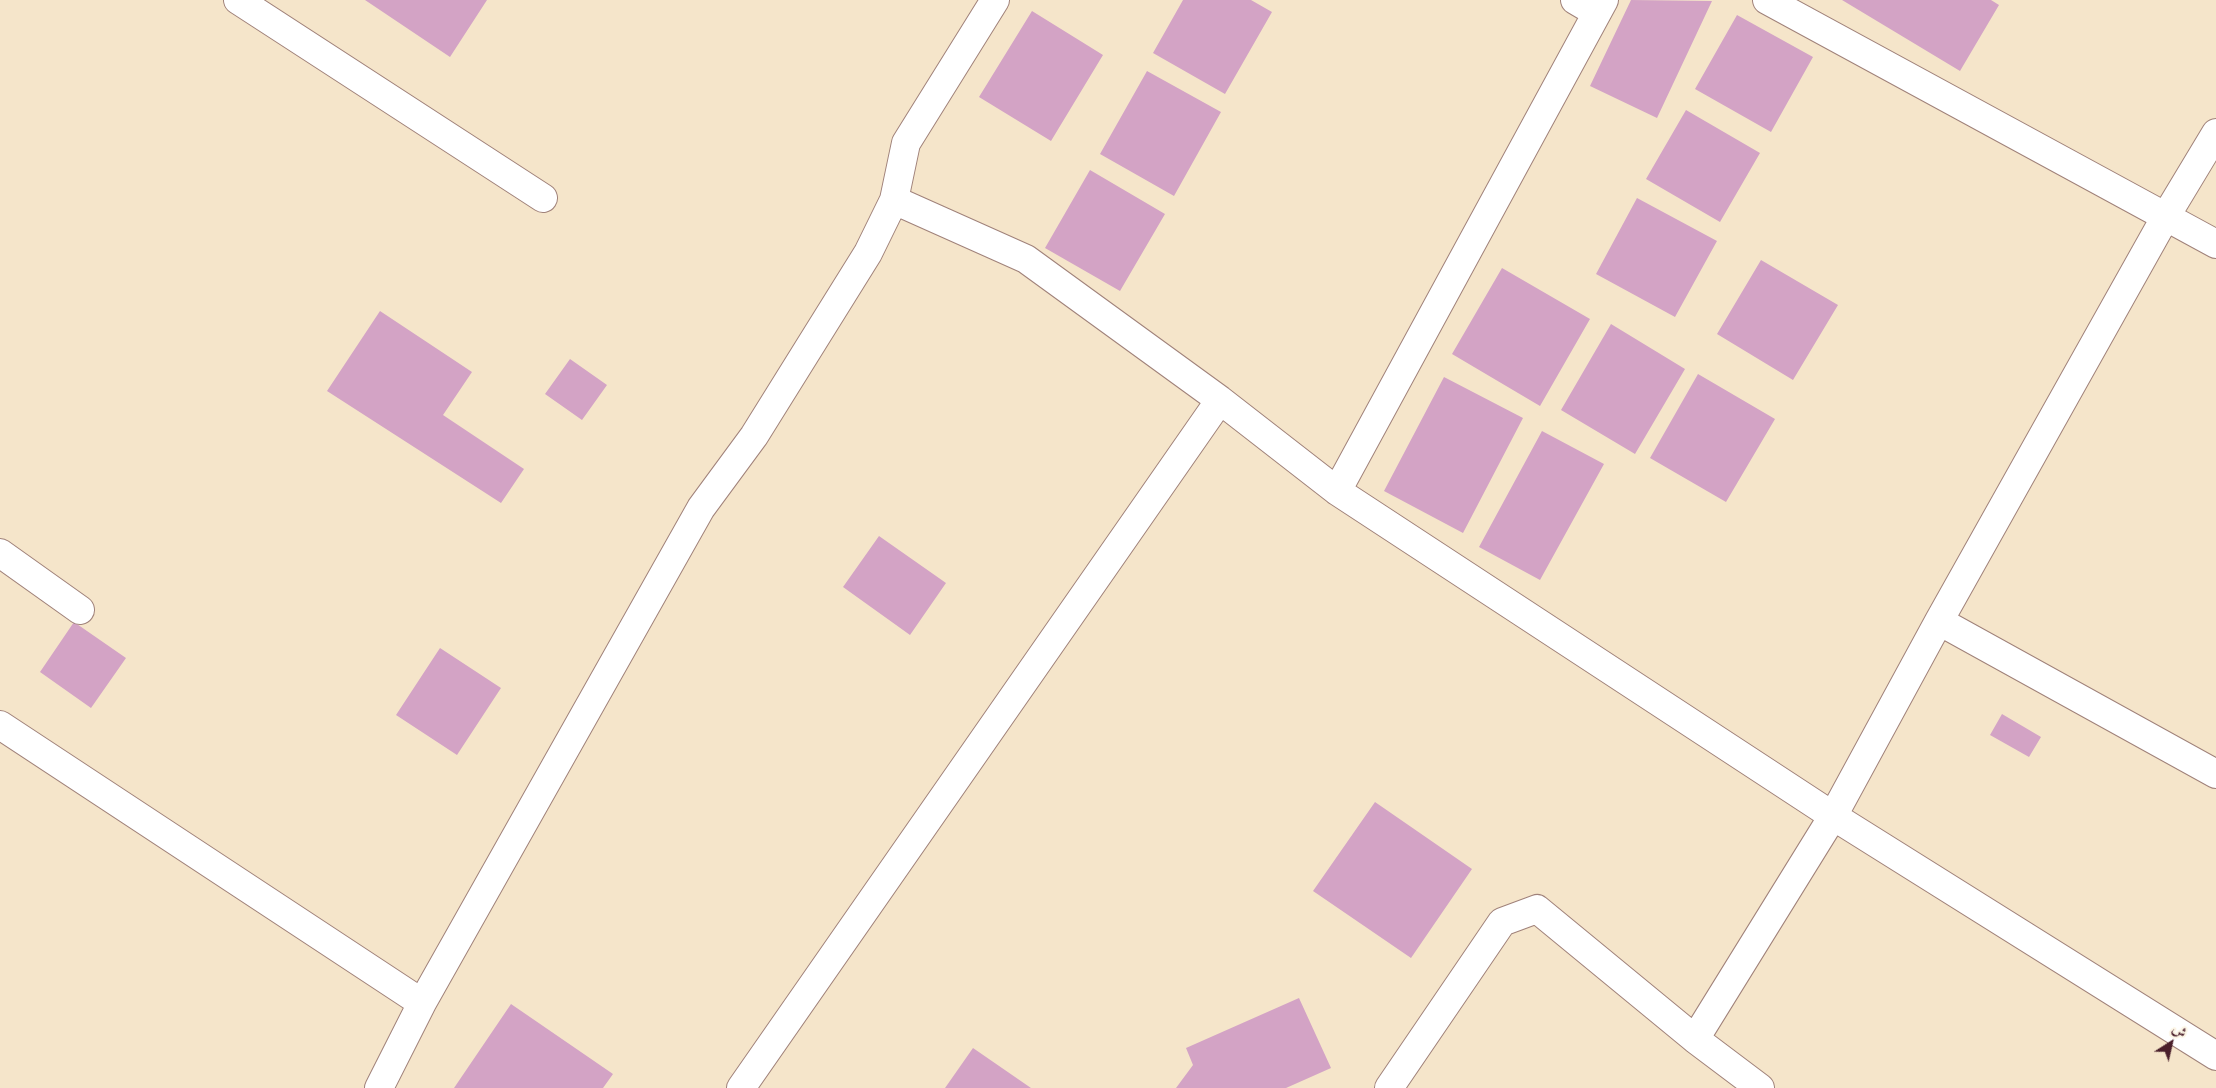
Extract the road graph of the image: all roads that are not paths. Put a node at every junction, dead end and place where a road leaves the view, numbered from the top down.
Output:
1 (238, 0) edge
2 (995, 0) edge
3 (1767, 0) edge
4 (1592, 4) edge
5 (1797, 7) edge
6 (2216, 133) edge
7 (543, 198) dead end
8 (894, 200) junction
9 (2166, 216) junction
10 (2216, 244) edge
11 (1220, 400) junction
12 (1337, 491) junction
13 (0, 553) edge
14 (80, 610) dead end
15 (1939, 621) junction
16 (0, 724) edge
17 (2216, 774) edge
18 (1833, 816) junction
19 (422, 1003) junction
20 (1695, 1039) junction
21 (2216, 1056) edge
22 (379, 1088) edge
23 (741, 1088) edge
24 (1389, 1088) edge
25 (1760, 1088) edge

1 - 7 street
2 - 8 street
3 - 5 street
4 - 12 street
5 - 9 street
6 - 9 street
8 - 11 street
8 - 19 street
9 - 10 street
9 - 15 street
11 - 12 street
11 - 23 street
12 - 18 street
13 - 14 street
15 - 17 street
15 - 18 street
16 - 19 street
18 - 20 street
18 - 21 street
19 - 22 street
20 - 24 street
20 - 25 street

